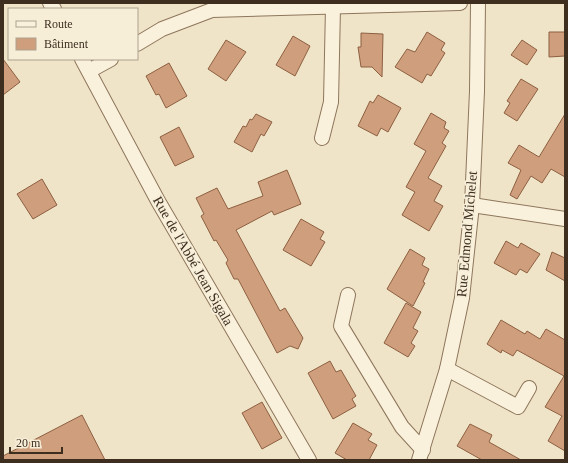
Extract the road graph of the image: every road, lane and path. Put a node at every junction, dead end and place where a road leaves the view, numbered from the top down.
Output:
1 (460, 3) edge
2 (478, 3) edge
3 (211, 6) edge
4 (332, 7) junction
5 (138, 43) edge
6 (83, 60) edge
7 (109, 60) edge
8 (89, 71) junction
9 (322, 138) dead end
10 (472, 205) junction
11 (565, 219) edge
12 (348, 295) dead end
13 (447, 369) junction
14 (529, 388) dead end
15 (421, 455) edge
16 (309, 460) edge

1 - 4 street
2 - 10 street, Rue Edmond Michelet
3 - 4 street
3 - 5 street
4 - 9 street
6 - 8 street, Rue de l'Abbé Jean Sigala
7 - 8 street
8 - 16 street, Rue de l'Abbé Jean Sigala
10 - 11 street
10 - 13 street, Rue Edmond Michelet
12 - 15 street
13 - 14 street
13 - 15 street, Rue Edmond Michelet

